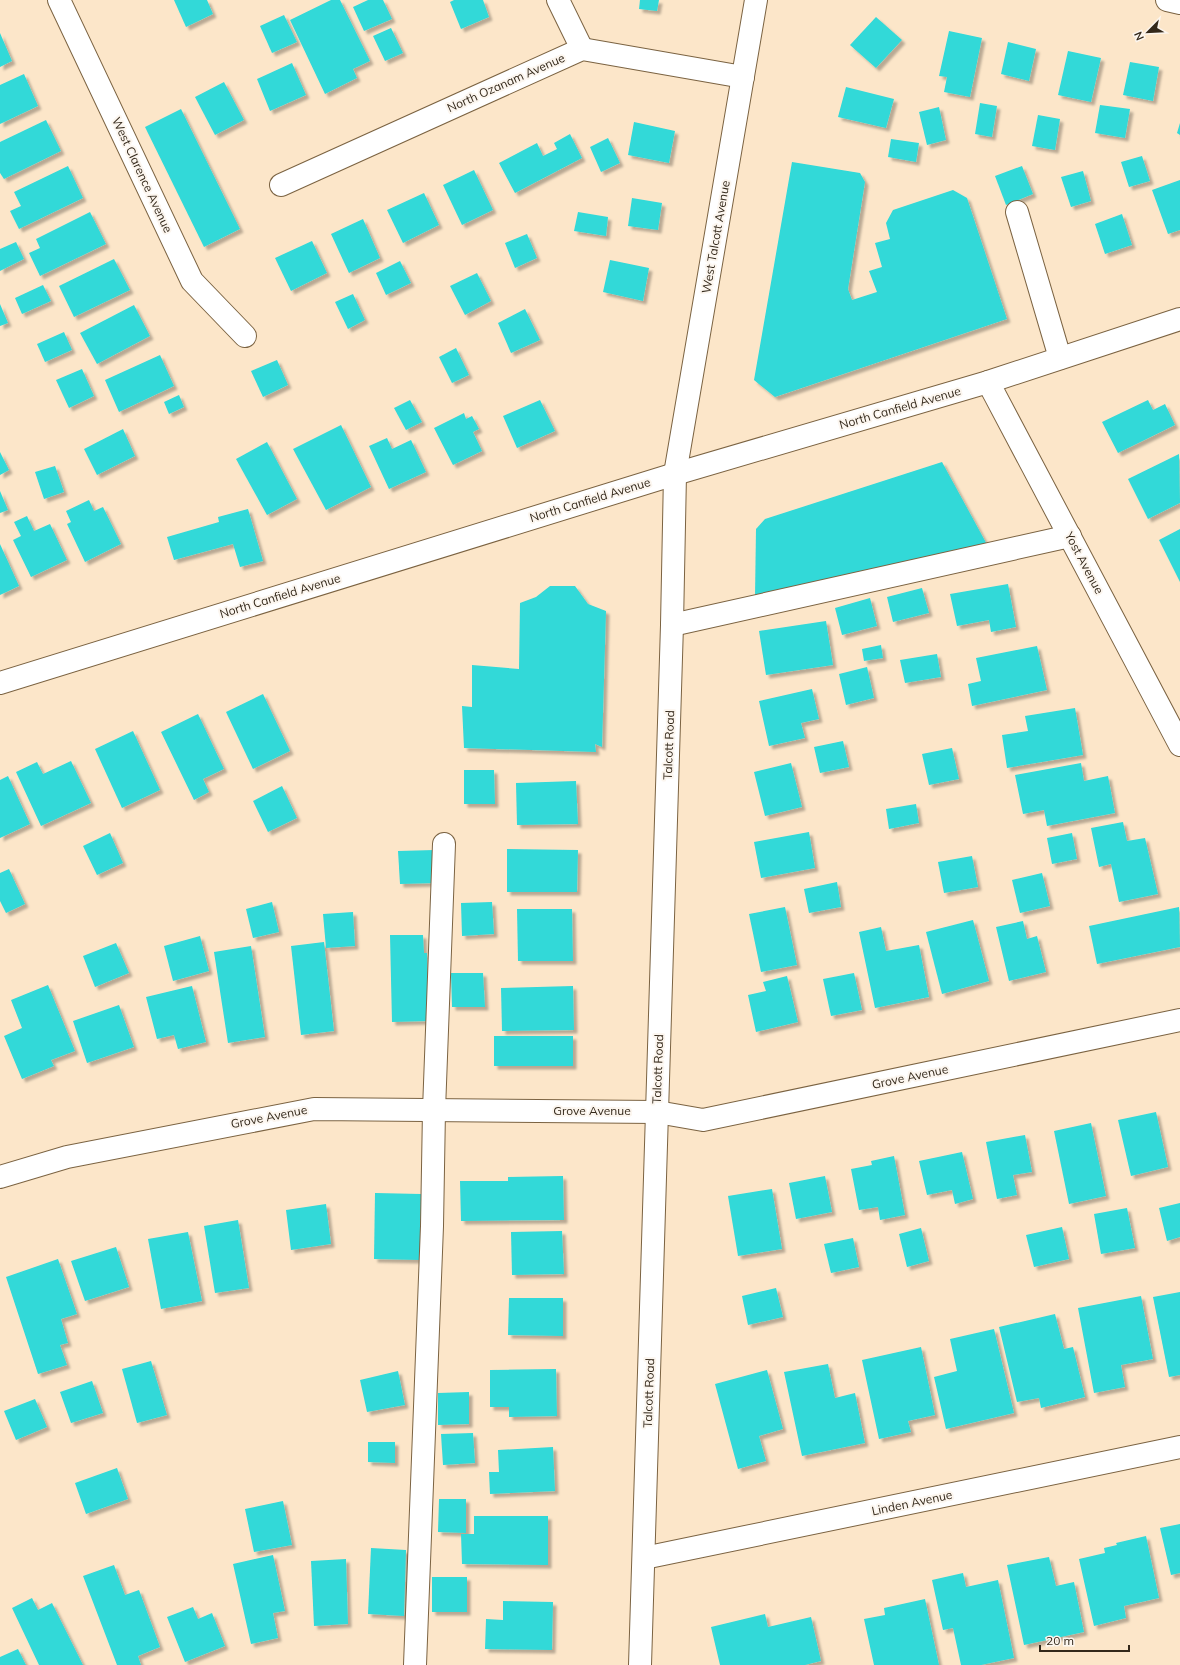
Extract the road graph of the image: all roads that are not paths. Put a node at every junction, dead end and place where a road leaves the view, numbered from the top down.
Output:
1 (58, 0) edge
2 (558, 0) edge
3 (756, 0) edge
4 (1167, 0) edge
5 (1180, 3) edge
6 (582, 49) junction
7 (743, 77) junction
8 (281, 185) dead end
9 (1017, 212) dead end
10 (1180, 319) edge
11 (245, 336) dead end
12 (1060, 358) junction
13 (988, 382) junction
14 (675, 474) junction
15 (1070, 536) junction
16 (672, 625) junction
17 (0, 683) edge
18 (1180, 745) edge
19 (444, 844) dead end
20 (1180, 1020) edge
21 (434, 1110) junction
22 (657, 1112) junction
23 (0, 1177) edge
24 (1180, 1447) edge
25 (644, 1558) junction
26 (415, 1665) edge
27 (640, 1665) edge

1 - 11 street, West Clarence Avenue
2 - 6 street
3 - 7 street, West Talcott Avenue
4 - 5 street
6 - 7 street
6 - 8 street, North Ozanam Avenue
7 - 14 street, West Talcott Avenue
9 - 12 street
10 - 12 street, North Canfield Avenue
12 - 13 street, North Canfield Avenue
13 - 14 street, North Canfield Avenue
13 - 15 street, Yost Avenue
14 - 16 street, Talcott Road
14 - 17 street, North Canfield Avenue
15 - 16 street
15 - 18 street, Yost Avenue
16 - 22 street, Talcott Road
19 - 21 street
20 - 22 street, Grove Avenue
21 - 22 street, Grove Avenue
21 - 23 street, Grove Avenue
21 - 26 street
22 - 25 street, Talcott Road
24 - 25 street, Linden Avenue
25 - 27 street, Talcott Road

